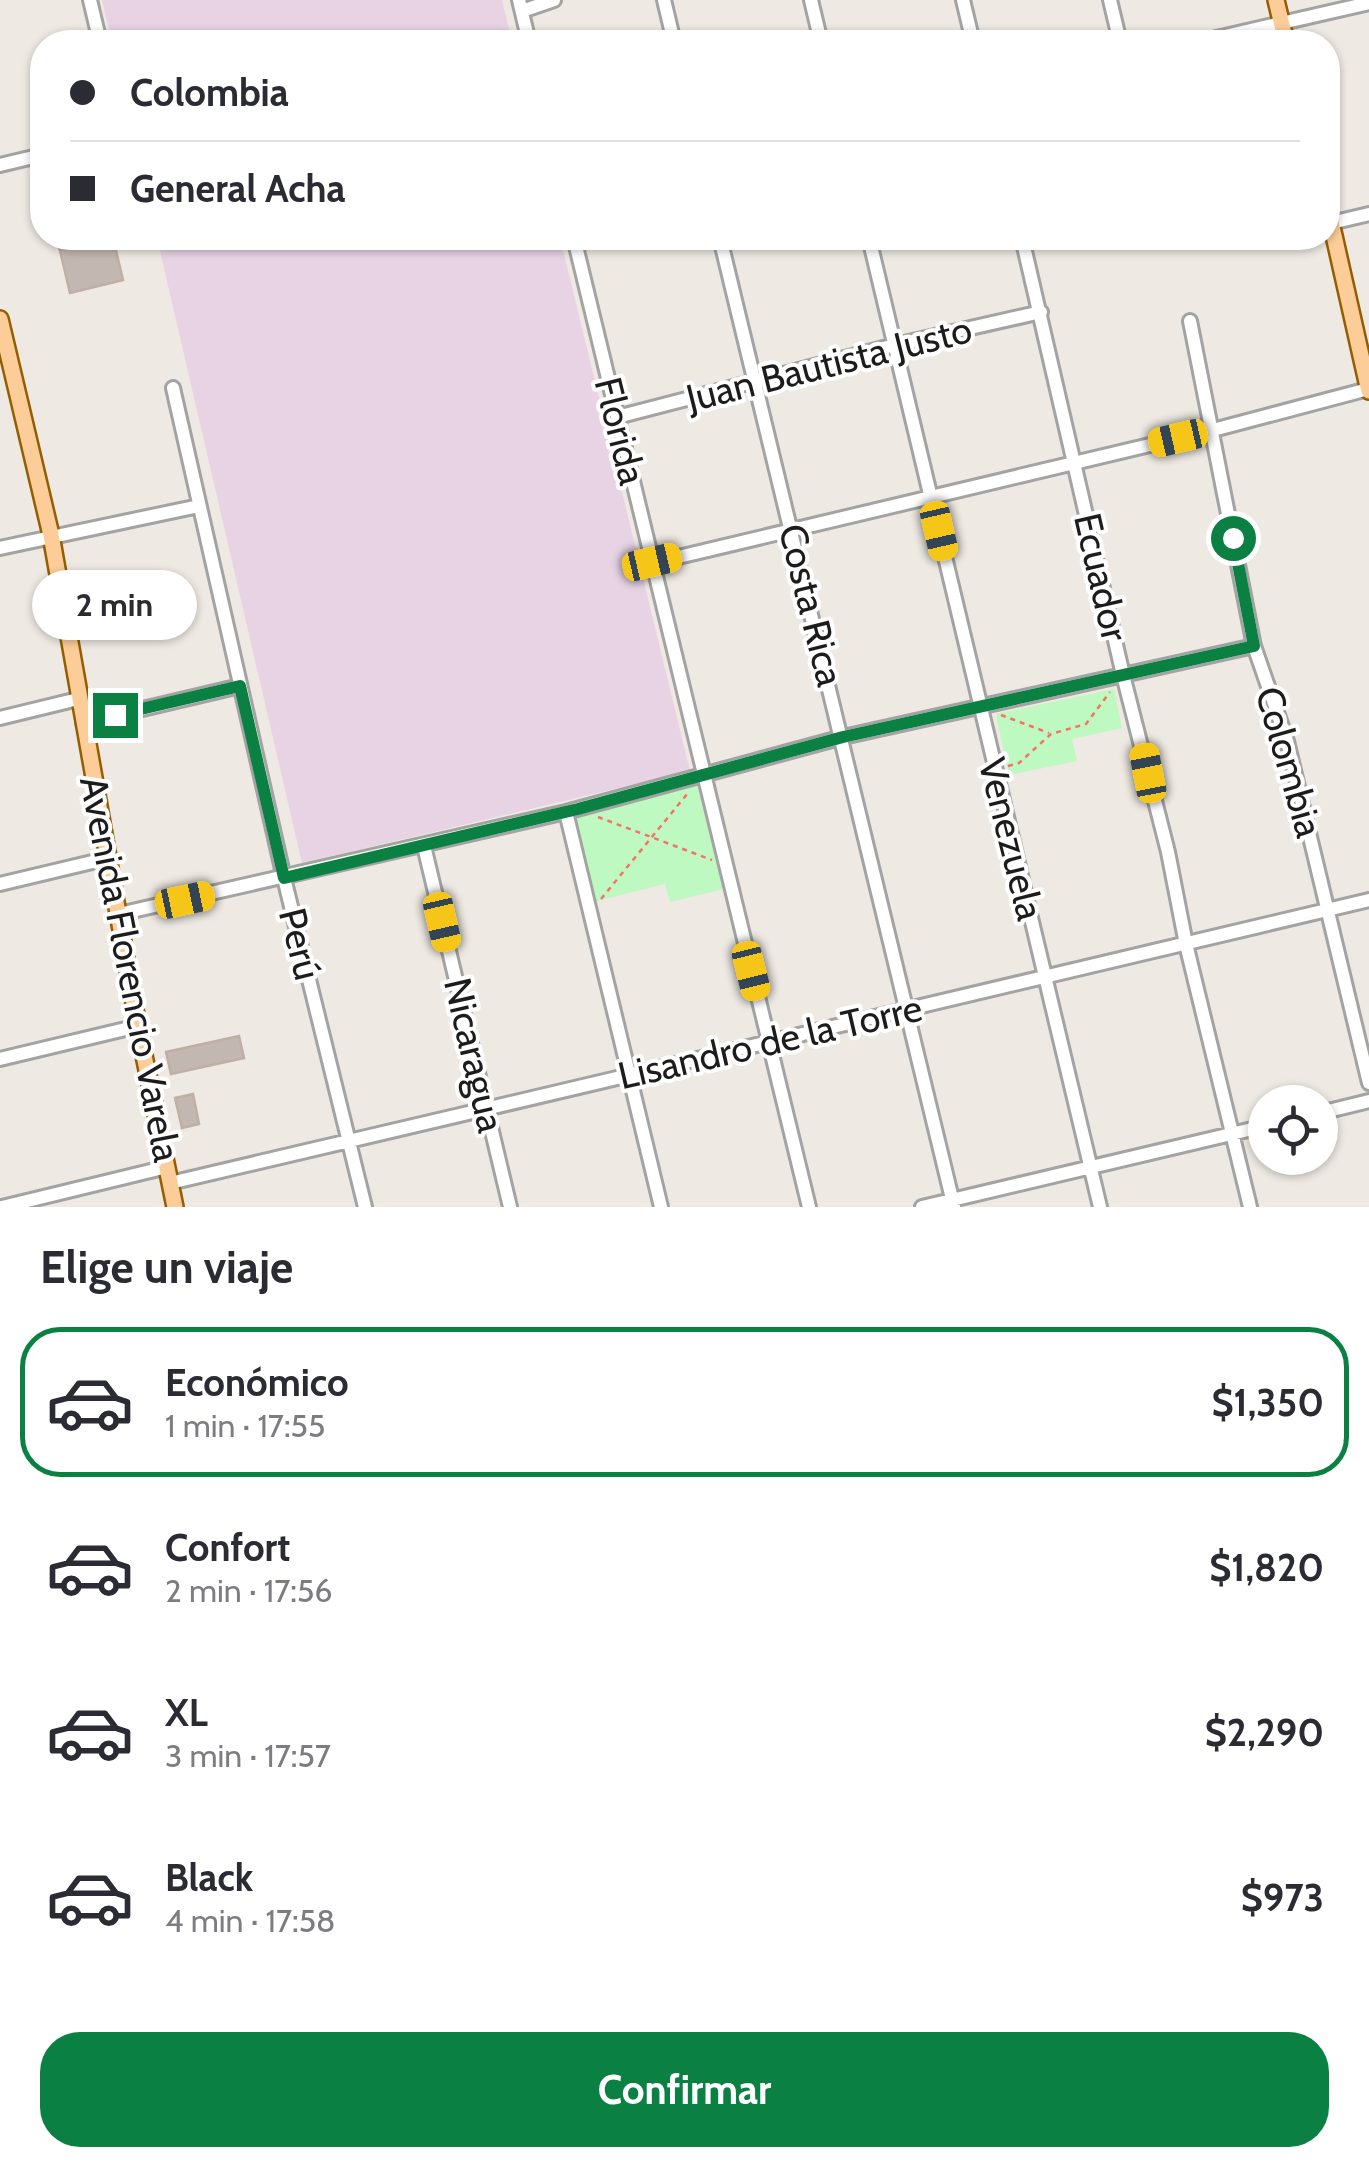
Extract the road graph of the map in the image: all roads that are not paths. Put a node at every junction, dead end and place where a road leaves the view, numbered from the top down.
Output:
1 (90, 0) edge
2 (554, 0) edge
3 (664, 0) edge
4 (811, 0) edge
5 (963, 0) edge
6 (1110, 0) edge
7 (1276, 0) edge
8 (1369, 3) edge
9 (520, 6) edge
10 (1281, 22) junction
11 (97, 30) edge
12 (671, 30) edge
13 (818, 30) edge
14 (970, 30) edge
15 (1117, 30) edge
16 (1248, 30) edge
17 (1283, 30) edge
18 (30, 158) edge
19 (0, 164) edge
20 (1369, 214) edge
21 (1340, 215) edge
22 (577, 250) edge
23 (723, 250) edge
24 (872, 250) edge
25 (1025, 250) edge
26 (1337, 250) edge
27 (1041, 312) junction
28 (0, 319) edge
29 (1190, 321) dead end
30 (895, 345) junction
31 (6, 360) edge
32 (756, 382) junction
33 (173, 388) dead end
34 (1369, 390) edge
35 (617, 416) junction
36 (1213, 430) junction
37 (1075, 462) junction
38 (931, 496) junction
39 (199, 506) junction
40 (792, 530) junction
41 (50, 535) junction
42 (0, 548) edge
43 (652, 562) junction
44 (1254, 646) junction
45 (1123, 675) junction
46 (240, 686) junction
47 (78, 699) junction
48 (980, 707) junction
49 (0, 718) edge
50 (83, 723) junction
51 (843, 737) junction
52 (704, 774) junction
53 (572, 811) junction
54 (424, 846) junction
55 (109, 858) junction
56 (284, 878) junction
57 (0, 884) edge
58 (1369, 900) edge
59 (1329, 909) junction
60 (119, 914) junction
61 (1186, 944) junction
62 (1045, 978) junction
63 (908, 1008) junction
64 (138, 1026) junction
65 (768, 1042) junction
66 (0, 1059) edge
67 (629, 1074) junction
68 (1369, 1084) edge
69 (1369, 1101) edge
70 (1338, 1109) edge
71 (488, 1111) junction
72 (1248, 1130) edge
73 (1233, 1134) junction
74 (348, 1142) junction
75 (1090, 1168) junction
76 (168, 1175) junction
77 (954, 1204) edge
78 (2, 1207) edge
79 (175, 1207) edge
80 (364, 1207) edge
81 (510, 1207) edge
82 (660, 1207) edge
83 (809, 1207) edge
84 (922, 1207) edge
85 (1100, 1207) edge
86 (1250, 1207) edge

1 - 11 street
2 - 9 street
3 - 12 street
4 - 13 street
5 - 14 street
6 - 15 street
7 - 10 main road
8 - 10 street
10 - 16 street
10 - 17 main road
18 - 19 street
20 - 21 street
22 - 35 street, Florida
23 - 32 street, Costa Rica
24 - 30 street, Venezuela
25 - 27 street, Ecuador
26 - 34 main road
27 - 30 street, Juan Bautista Justo
27 - 37 street, Ecuador
28 - 31 main road, Avenida Florencio Varela
29 - 36 street, Colombia
30 - 32 street, Juan Bautista Justo
30 - 38 street, Venezuela
31 - 41 main road, Avenida Florencio Varela
32 - 35 street, Juan Bautista Justo
32 - 40 street, Costa Rica
33 - 39 street, Perú
34 - 36 street
35 - 43 street, Florida
36 - 37 street
36 - 44 street, Colombia
37 - 38 street
37 - 45 street, Ecuador
38 - 40 street
38 - 48 street, Venezuela
39 - 41 street
39 - 46 street, Perú
40 - 43 street
40 - 51 street, Costa Rica
41 - 42 street
41 - 47 main road, Avenida Florencio Varela
43 - 52 street, Florida
44 - 45 street
44 - 59 street, Colombia
45 - 48 street
45 - 61 street, Ecuador
46 - 50 street
46 - 56 street, Perú
47 - 49 street
47 - 50 main road, Avenida Florencio Varela
48 - 51 street
48 - 62 street, Venezuela
50 - 55 main road, Avenida Florencio Varela
51 - 52 street
51 - 63 street, Costa Rica
52 - 53 street
52 - 65 street, Florida
53 - 54 street
53 - 67 street
54 - 56 street
54 - 71 street, Nicaragua
55 - 57 street
55 - 60 main road, Avenida Florencio Varela
56 - 60 street
56 - 74 street, Perú
58 - 59 street, Lisandro de la Torre
59 - 61 street, Lisandro de la Torre
59 - 68 street, Colombia
60 - 64 main road, Avenida Florencio Varela
61 - 62 street, Lisandro de la Torre
61 - 73 street, Ecuador
62 - 63 street, Lisandro de la Torre
62 - 75 street, Venezuela
63 - 65 street, Lisandro de la Torre
63 - 77 street, Costa Rica
64 - 66 street
64 - 76 main road, Avenida Florencio Varela
65 - 67 street, Lisandro de la Torre
65 - 83 street, Florida
67 - 71 street, Lisandro de la Torre
67 - 82 street
69 - 70 street
71 - 74 street, Lisandro de la Torre
71 - 81 street, Nicaragua
72 - 73 street
73 - 75 street
73 - 86 street, Ecuador
74 - 76 street, Lisandro de la Torre
74 - 80 street, Perú
75 - 77 street
75 - 85 street, Venezuela
76 - 78 street, Lisandro de la Torre
76 - 79 main road, Avenida Florencio Varela
77 - 84 street

